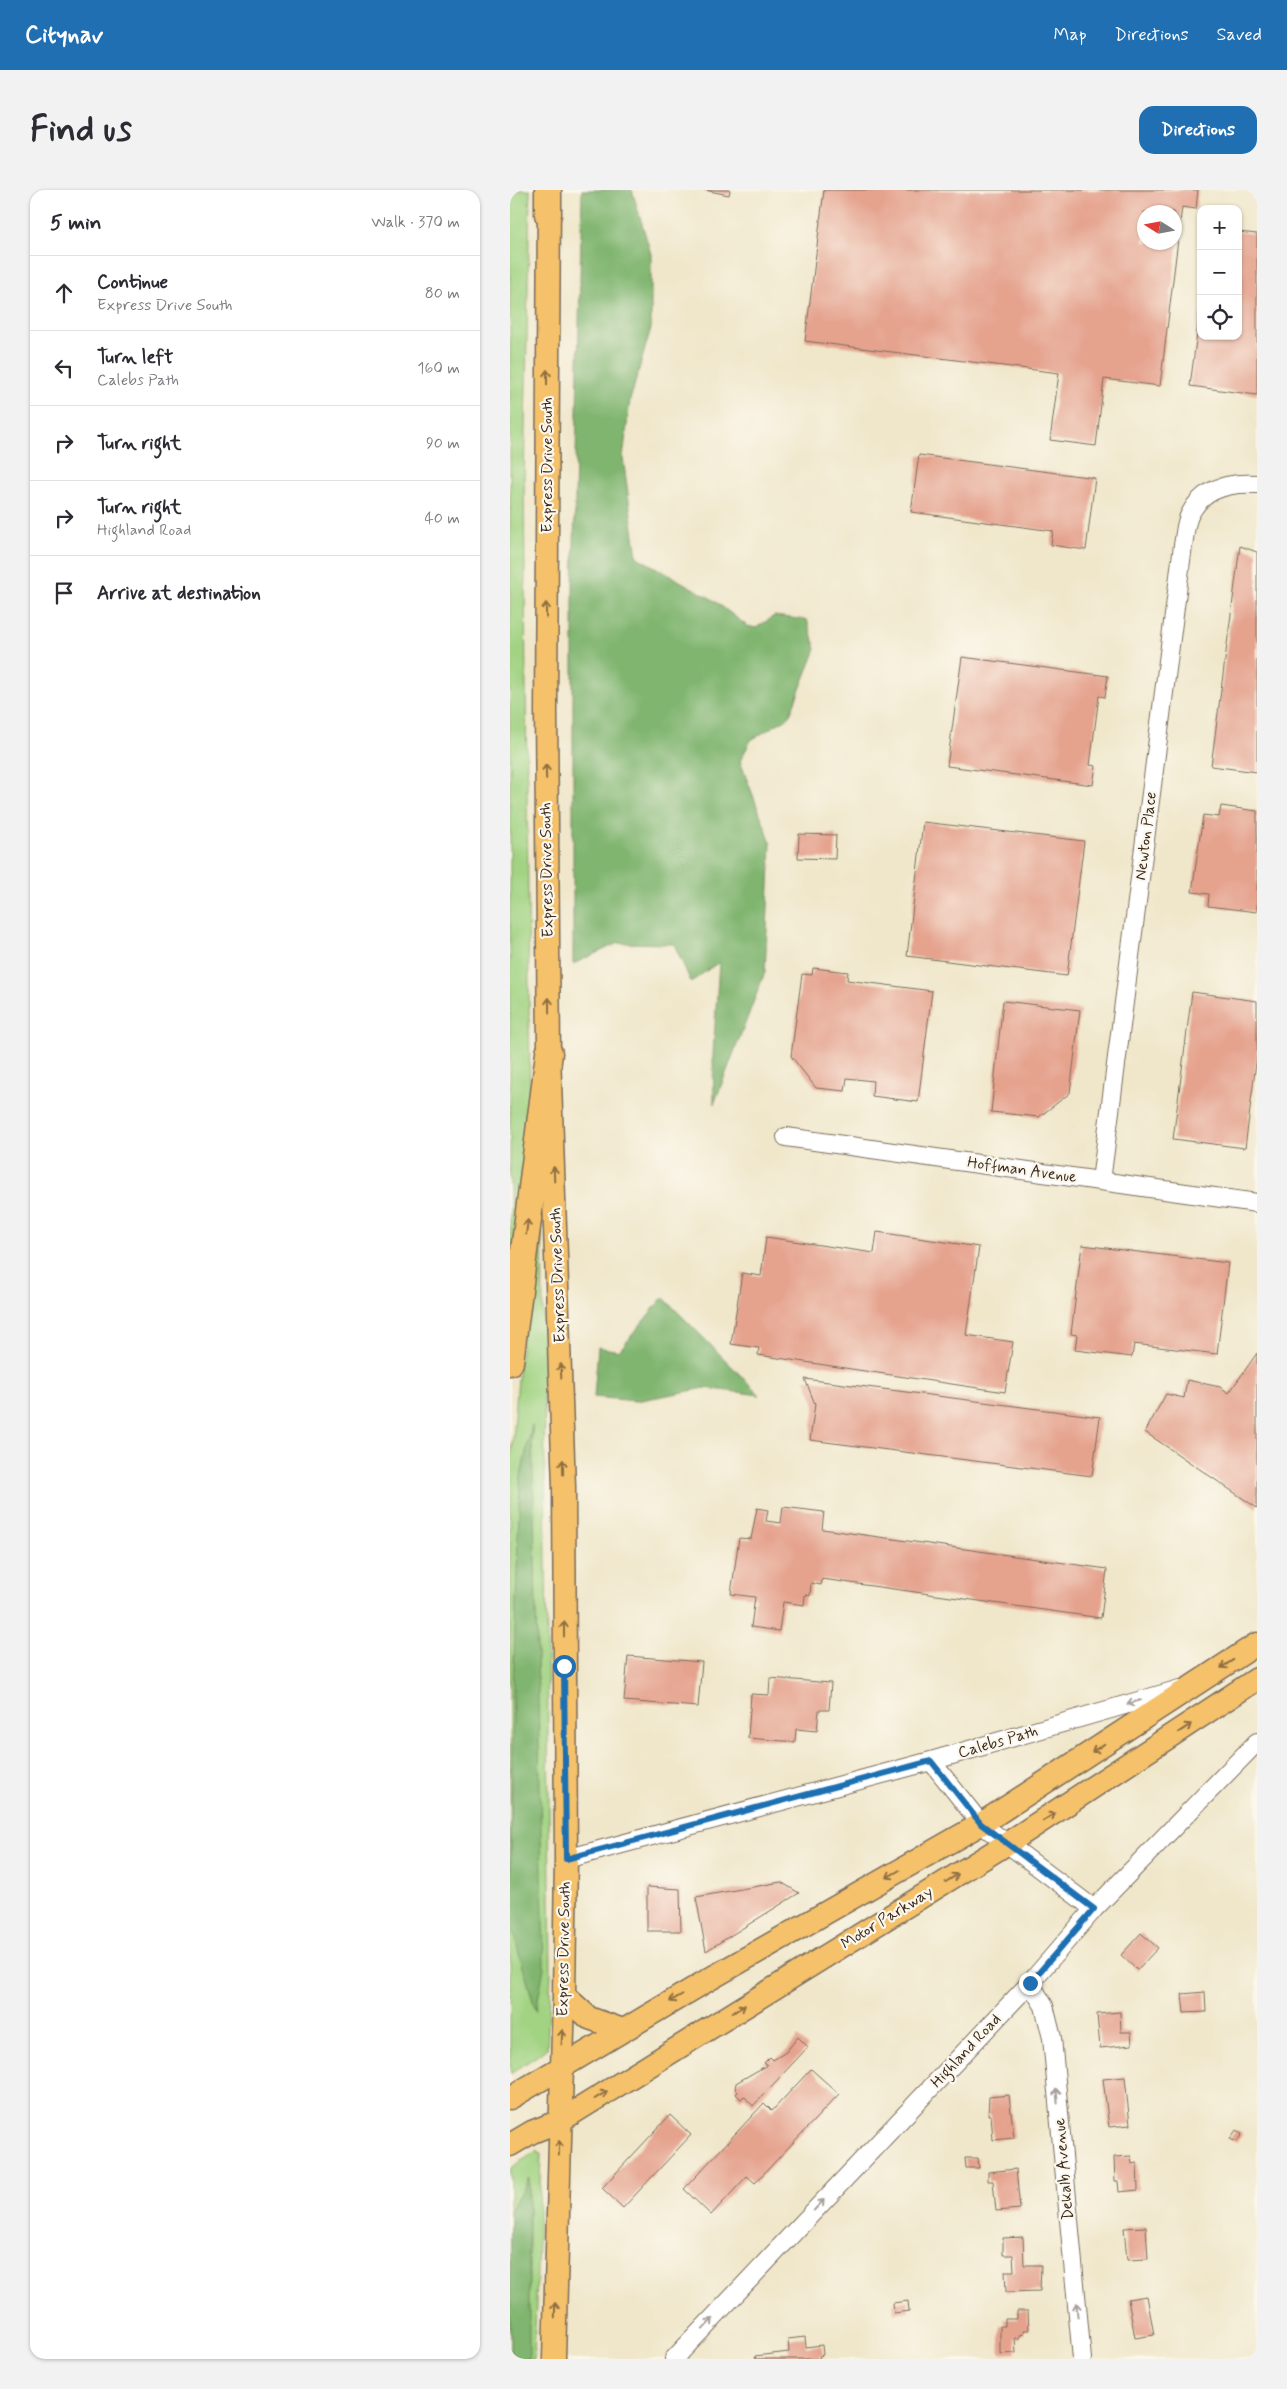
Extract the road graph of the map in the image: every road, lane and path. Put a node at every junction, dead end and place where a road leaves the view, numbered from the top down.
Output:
1 (548, 198) edge
2 (1257, 484) edge
3 (550, 1053) junction
4 (786, 1137) dead end
5 (1101, 1181) junction
6 (1257, 1203) edge
7 (510, 1362) edge
8 (1257, 1644) edge
9 (1257, 1679) edge
10 (1198, 1684) junction
11 (1257, 1692) edge
12 (1221, 1704) junction
13 (1257, 1742) edge
14 (931, 1761) junction
15 (981, 1824) junction
16 (1008, 1844) junction
17 (566, 1859) junction
18 (1094, 1909) junction
19 (1030, 1983) junction
20 (564, 1995) junction
21 (623, 2030) junction
22 (561, 2066) junction
23 (510, 2098) edge
24 (560, 2120) junction
25 (510, 2145) edge
26 (554, 2359) edge
27 (674, 2359) edge
28 (1082, 2359) edge

3 -> 1 main road, Express Drive South
2 - 5 street, Newton Place
7 -> 3 highway
17 -> 3 main road, Express Drive South
4 - 5 street, Hoffman Avenue
5 - 6 street, Hoffman Avenue
8 -> 10 main road, Motor Parkway
9 - 12 main road, Motor Parkway
10 -> 14 street, Calebs Path
10 -> 15 main road, Motor Parkway
11 - 12 main road
16 -> 12 main road, Motor Parkway
13 - 18 street, Highland Road
14 - 15 street
14 - 17 street, Calebs Path
15 - 16 street
15 -> 21 main road, Motor Parkway
16 - 18 street
24 -> 16 main road, Motor Parkway
17 - 20 main road, Express Drive South
18 - 19 street, Highland Road
27 -> 19 street, Highland Road
28 -> 19 street, Dekalb Avenue
20 - 21 main road
22 -> 20 main road, Express Drive South
21 - 22 main road, Motor Parkway
22 - 23 main road, Motor Parkway
22 - 24 main road, Express Drive South
24 - 25 main road, Motor Parkway
26 -> 24 main road, Express Drive South

